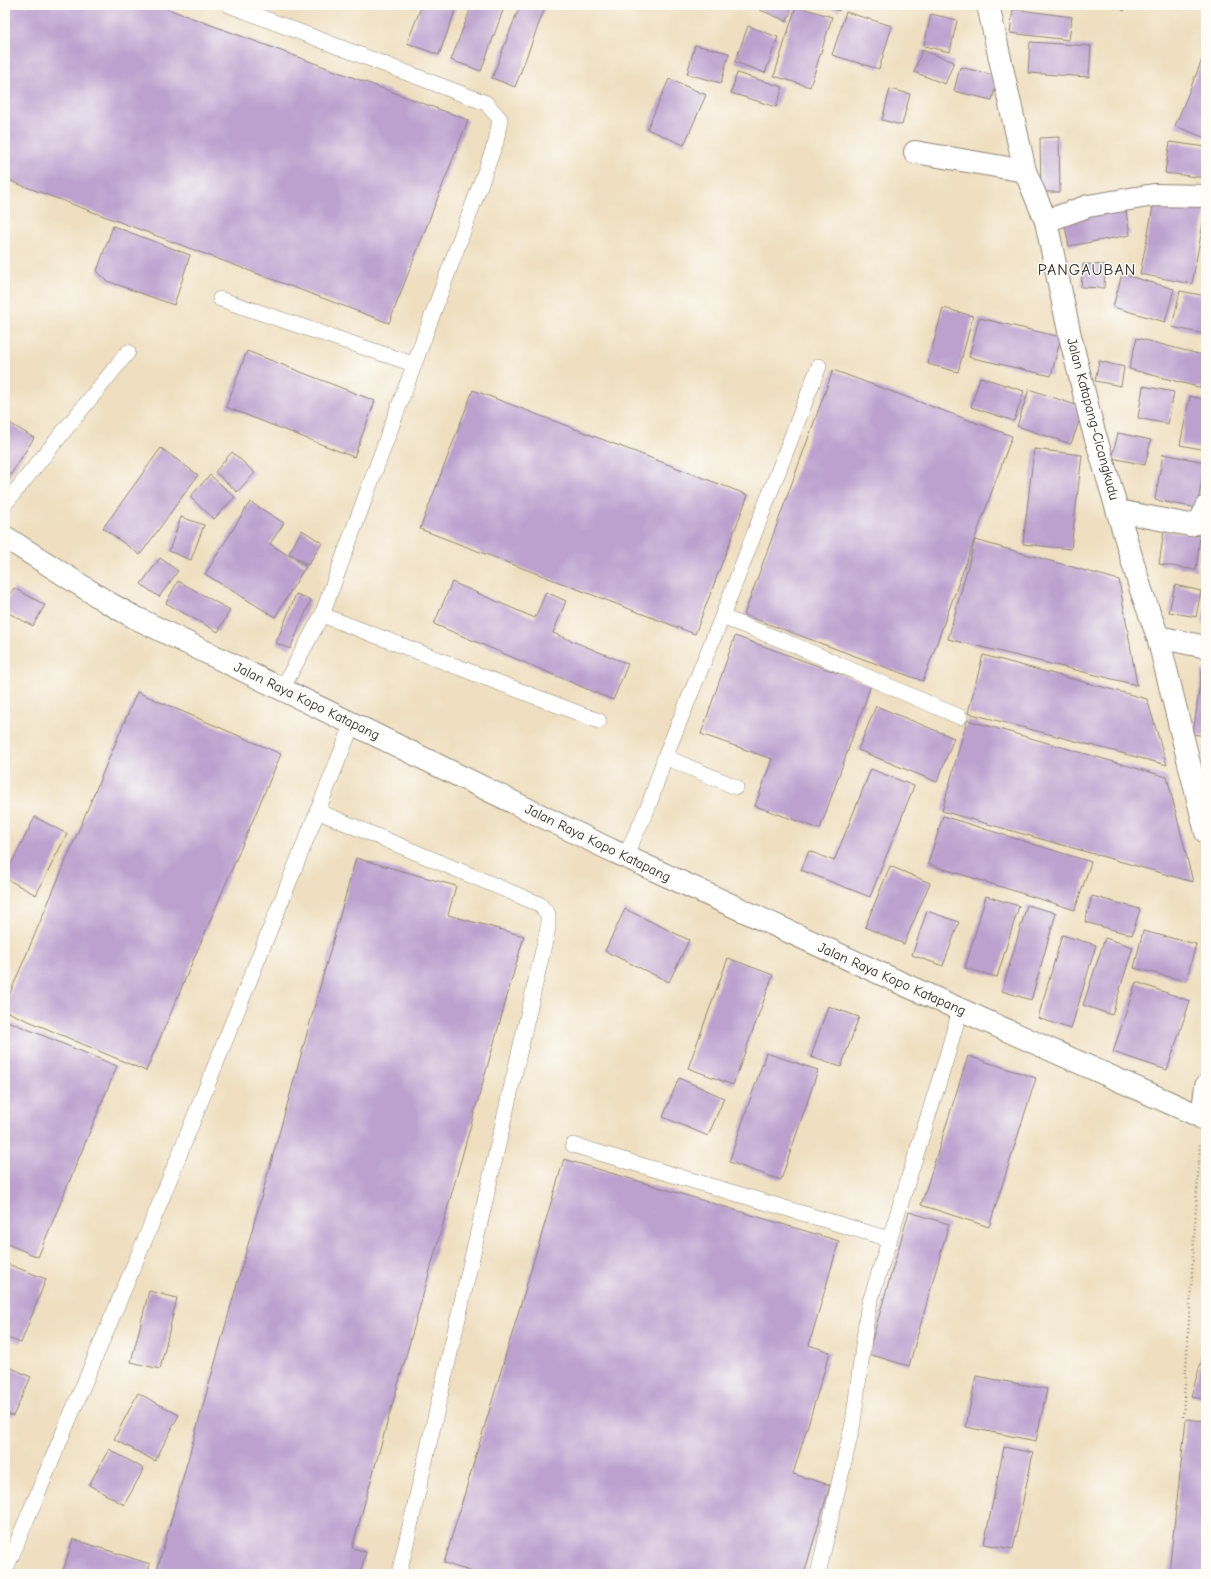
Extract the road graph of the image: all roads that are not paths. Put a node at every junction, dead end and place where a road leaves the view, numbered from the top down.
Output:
1 (229, 5) edge
2 (988, 5) edge
3 (916, 152) dead end
4 (1025, 171) junction
5 (1206, 196) edge
6 (1046, 221) junction
7 (220, 299) dead end
8 (128, 352) dead end
9 (413, 364) junction
10 (819, 366) dead end
11 (5, 504) edge
12 (1206, 507) edge
13 (1118, 511) junction
14 (5, 537) edge
15 (322, 615) junction
16 (722, 617) junction
17 (1158, 637) junction
18 (1206, 646) edge
19 (282, 689) junction
20 (960, 716) dead end
21 (599, 721) dead end
22 (353, 723) junction
23 (665, 757) junction
24 (736, 786) dead end
25 (317, 811) junction
26 (1206, 832) edge
27 (625, 857) junction
28 (960, 1010) junction
29 (1206, 1086) edge
30 (1204, 1118) edge
31 (573, 1145) dead end
32 (889, 1239) junction
33 (5, 1571) edge
34 (399, 1574) edge
35 (818, 1574) edge

1 - 9 lane
2 - 4 street, Jalan Katapang-Cicangkudu
3 - 4 street
4 - 6 street, Jalan Katapang-Cicangkudu
5 - 6 street
6 - 13 street, Jalan Katapang-Cicangkudu
7 - 9 lane
8 - 11 lane
9 - 15 lane
10 - 16 lane
12 - 13 street
13 - 17 street, Jalan Katapang-Cicangkudu
14 - 19 street, Jalan Raya Kopo Katapang
15 - 19 lane
15 - 21 lane
16 - 20 lane
16 - 23 lane
17 - 18 street
17 - 26 street, Jalan Katapang-Cicangkudu
19 - 22 street, Jalan Raya Kopo Katapang
22 - 25 lane
22 - 27 street, Jalan Raya Kopo Katapang
23 - 24 lane
23 - 27 lane
25 - 33 lane
25 - 34 lane
27 - 28 street, Jalan Raya Kopo Katapang
28 - 30 street, Jalan Raya Kopo Katapang
28 - 32 lane
29 - 30 street
31 - 32 lane
32 - 35 lane

